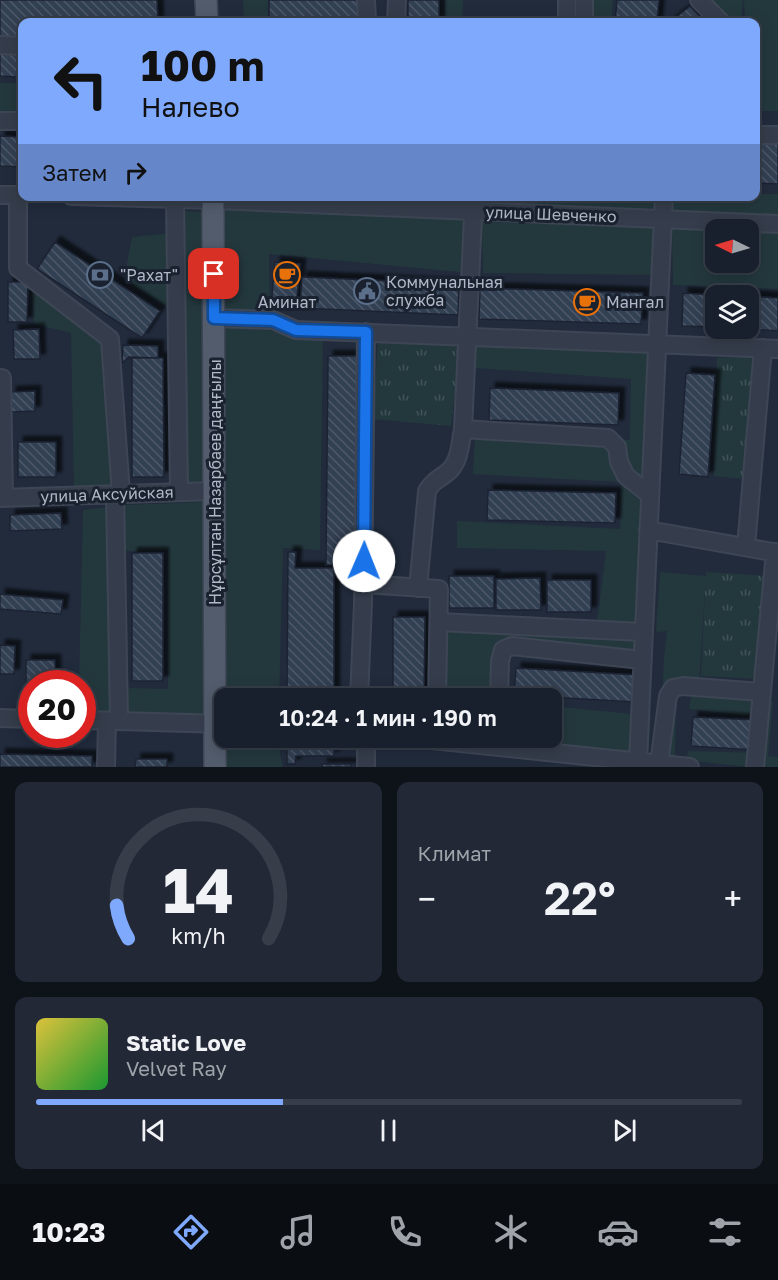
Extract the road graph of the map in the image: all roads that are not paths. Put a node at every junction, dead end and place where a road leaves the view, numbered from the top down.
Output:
1 (206, 0) edge
2 (366, 0) edge
3 (397, 0) edge
4 (567, 0) edge
5 (584, 0) edge
6 (699, 0) edge
7 (207, 18) edge
8 (367, 18) edge
9 (396, 18) edge
10 (567, 18) edge
11 (584, 18) edge
12 (717, 18) edge
13 (0, 45) edge
14 (18, 46) edge
15 (0, 121) edge
16 (18, 121) edge
17 (760, 135) edge
18 (778, 135) edge
19 (0, 195) edge
20 (18, 195) edge
21 (20, 201) edge
22 (175, 201) edge
23 (213, 201) edge
24 (320, 201) edge
25 (664, 201) edge
26 (473, 204) edge
27 (662, 219) junction
28 (778, 224) edge
29 (214, 318) junction
30 (366, 332) junction
31 (469, 336) junction
32 (656, 343) junction
33 (770, 348) edge
34 (2, 378) dead end
35 (463, 429) junction
36 (215, 491) junction
37 (179, 492) junction
38 (118, 494) junction
39 (650, 495) junction
40 (2, 498) edge
41 (648, 530) junction
42 (746, 547) junction
43 (776, 552) edge
44 (364, 584) junction
45 (418, 588) junction
46 (439, 622) junction
47 (644, 632) junction
48 (642, 660) junction
49 (219, 688) edge
50 (359, 688) edge
51 (437, 688) edge
52 (499, 688) edge
53 (761, 692) junction
54 (0, 718) edge
55 (18, 719) edge
56 (96, 720) edge
57 (113, 721) junction
58 (214, 724) edge
59 (218, 748) edge
60 (366, 748) edge
61 (530, 748) edge
62 (638, 761) junction
63 (609, 763) edge
64 (659, 764) junction
65 (106, 767) edge
66 (216, 767) edge
67 (366, 767) edge
68 (690, 767) edge
69 (754, 767) edge

1 - 7 main road
2 - 8 street
3 - 9 street
4 - 10 street
5 - 11 street
6 - 12 street
13 - 14 street
15 - 16 street
17 - 18 street
19 - 20 street
21 - 38 street
22 - 37 street
23 - 29 main road, Нұрсұлтан Назарбаев даңғылы
24 - 26 street, улица Шевченко
25 - 27 street
26 - 27 street, улица Шевченко
26 - 31 street
27 - 28 street, улица Шевченко
27 - 32 street
29 - 30 street
29 - 36 main road, Нұрсұлтан Назарбаев даңғылы
30 - 31 street
30 - 44 street
31 - 32 street
31 - 35 street
32 - 33 street
32 - 39 street
33 - 42 street
34 - 40 street
35 - 39 street
35 - 45 street
36 - 37 street, улица Аксуйская
36 - 49 main road, Нұрсұлтан Назарбаев даңғылы
37 - 38 street, улица Аксуйская
38 - 40 street, улица Аксуйская
38 - 57 street
39 - 41 street
41 - 42 street
41 - 47 street
42 - 43 street
43 - 53 street
44 - 45 street
44 - 50 street
45 - 46 street
46 - 47 street
46 - 51 street
47 - 48 street
48 - 52 street
48 - 62 street
53 - 64 street
53 - 69 street
54 - 55 street
56 - 57 street
57 - 58 street
57 - 65 street
59 - 66 main road, Нұрсұлтан Назарбаев даңғылы
60 - 67 street
61 - 63 street
62 - 63 street
62 - 64 street
64 - 68 street

